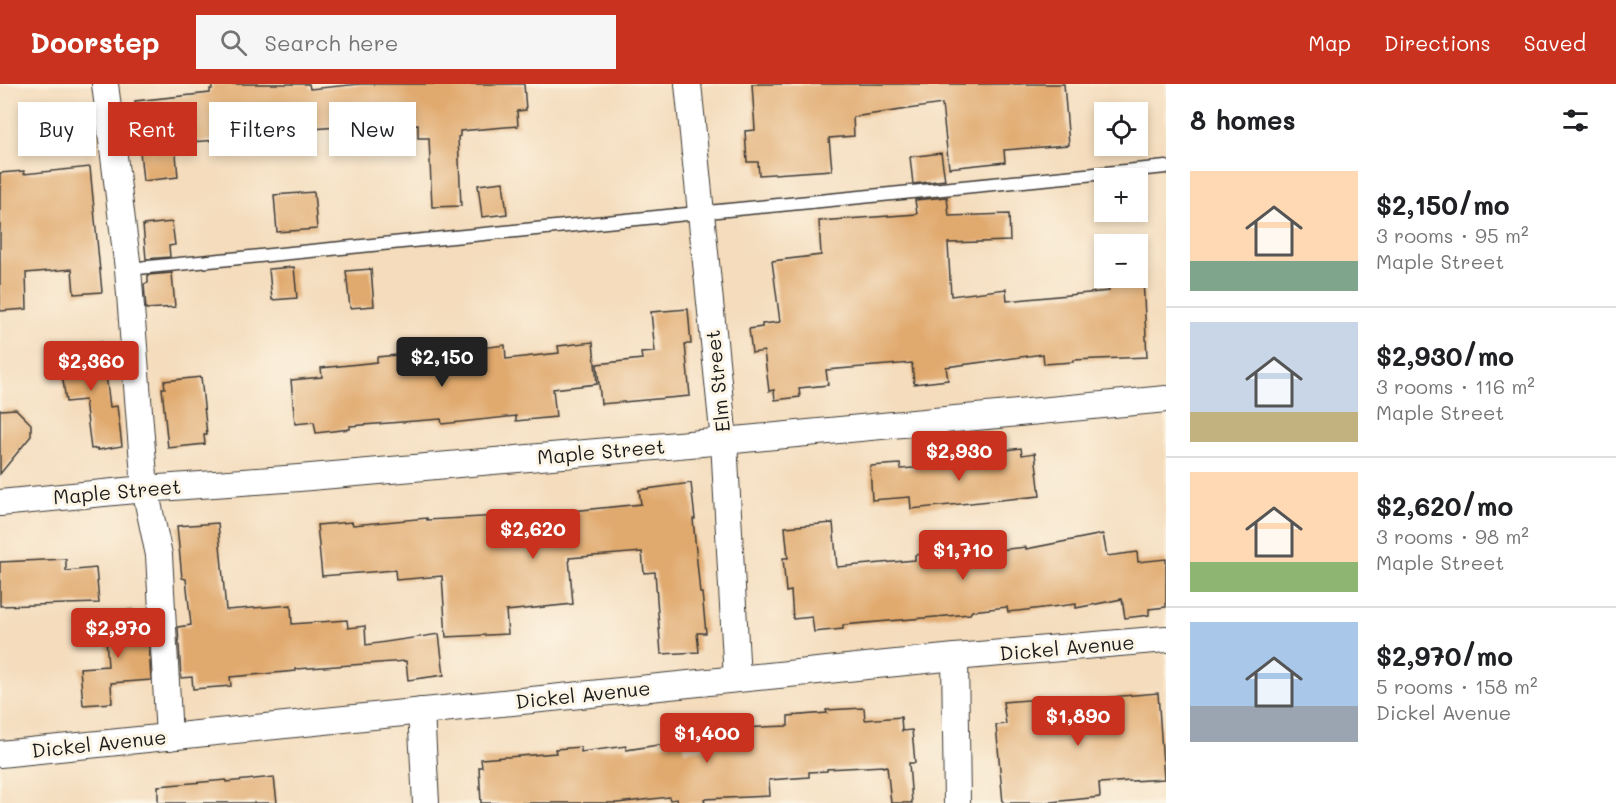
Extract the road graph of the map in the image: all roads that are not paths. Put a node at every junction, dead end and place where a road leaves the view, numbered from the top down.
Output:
1 (105, 84) edge
2 (688, 84) edge
3 (1166, 168) edge
4 (700, 213) junction
5 (128, 269) junction
6 (1166, 399) edge
7 (724, 441) junction
8 (146, 489) junction
9 (0, 503) edge
10 (1166, 639) edge
11 (956, 657) junction
12 (737, 679) junction
13 (421, 711) junction
14 (170, 736) junction
15 (0, 754) edge
16 (426, 803) edge
17 (957, 803) edge

1 - 5 street
2 - 4 street, Elm Street
3 - 4 lane
4 - 5 lane
4 - 7 street, Elm Street
5 - 8 street
6 - 7 street, Maple Street
7 - 8 street, Maple Street
7 - 12 street, Elm Street
8 - 9 street, Maple Street
8 - 14 street
10 - 11 street, Dickel Avenue
11 - 12 street, Dickel Avenue
11 - 17 street
12 - 13 street, Dickel Avenue
13 - 14 street, Dickel Avenue
13 - 16 street
14 - 15 street, Dickel Avenue

